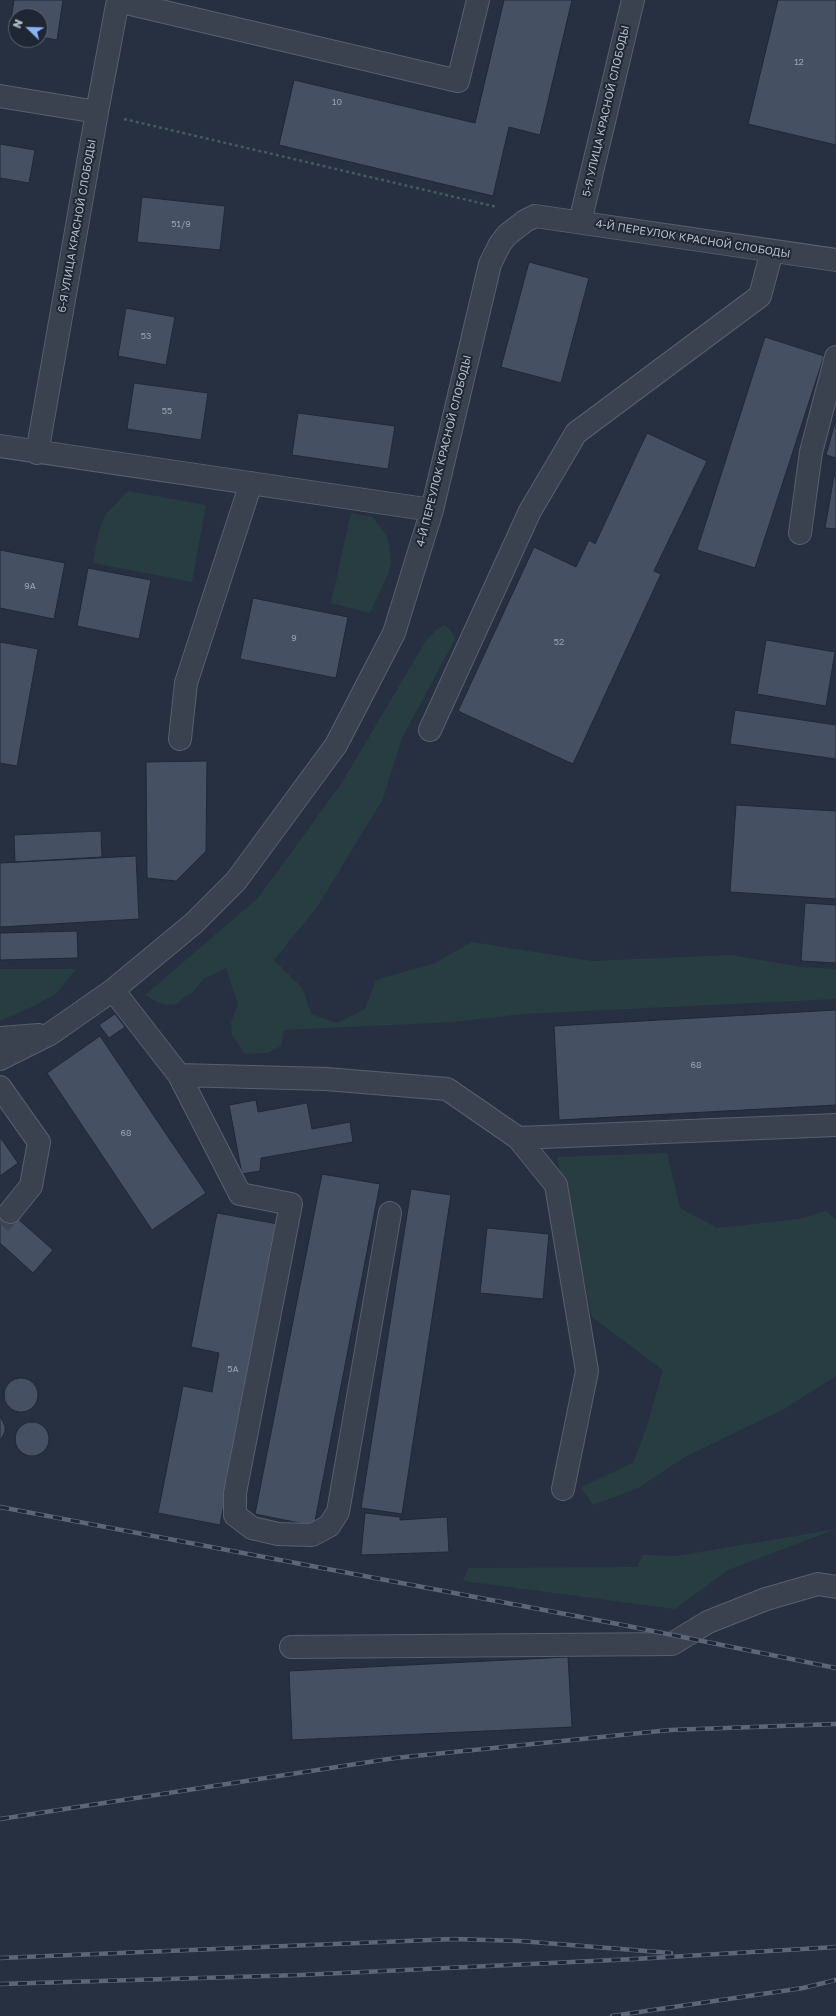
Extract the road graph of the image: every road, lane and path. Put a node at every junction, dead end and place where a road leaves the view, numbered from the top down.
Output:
1 (478, 0) edge
2 (633, 0) edge
3 (118, 1) edge
4 (0, 96) edge
5 (97, 112) junction
6 (536, 216) junction
7 (580, 222) junction
8 (772, 251) junction
9 (836, 260) edge
10 (836, 357) edge
11 (0, 446) edge
12 (37, 453) junction
13 (251, 483) junction
14 (432, 510) junction
15 (800, 533) dead end
16 (430, 730) dead end
17 (180, 739) dead end
18 (113, 990) junction
19 (50, 1034) junction
20 (0, 1038) edge
21 (0, 1059) edge
22 (179, 1075) junction
23 (0, 1087) edge
24 (836, 1125) edge
25 (518, 1138) junction
26 (10, 1212) tunnel mouth
27 (390, 1213) dead end
28 (563, 1489) dead end
29 (836, 1587) edge
30 (290, 1647) dead end

1 - 3 street
2 - 7 street, 5-Я УЛИЦА КРАСНОЙ СЛОБОДЫ
3 - 5 street, 6-Я УЛИЦА КРАСНОЙ СЛОБОДЫ
4 - 5 street
5 - 6 path
5 - 12 street, 6-Я УЛИЦА КРАСНОЙ СЛОБОДЫ
6 - 7 street, 4-Й ПЕРЕУЛОК КРАСНОЙ СЛОБОДЫ
6 - 14 street, 4-Й ПЕРЕУЛОК КРАСНОЙ СЛОБОДЫ
7 - 8 street, 4-Й ПЕРЕУЛОК КРАСНОЙ СЛОБОДЫ
8 - 9 street, 4-Й ПЕРЕУЛОК КРАСНОЙ СЛОБОДЫ
8 - 16 street
10 - 15 street
11 - 12 street
12 - 13 street
13 - 14 street
13 - 17 street
14 - 18 street, 4-Й ПЕРЕУЛОК КРАСНОЙ СЛОБОДЫ
18 - 19 street, 4-Й ПЕРЕУЛОК КРАСНОЙ СЛОБОДЫ
18 - 22 street
19 - 20 street
19 - 21 street, 4-Й ПЕРЕУЛОК КРАСНОЙ СЛОБОДЫ
22 - 25 street
22 - 27 street
23 - 26 street
24 - 25 street
25 - 28 street
29 - 30 street

